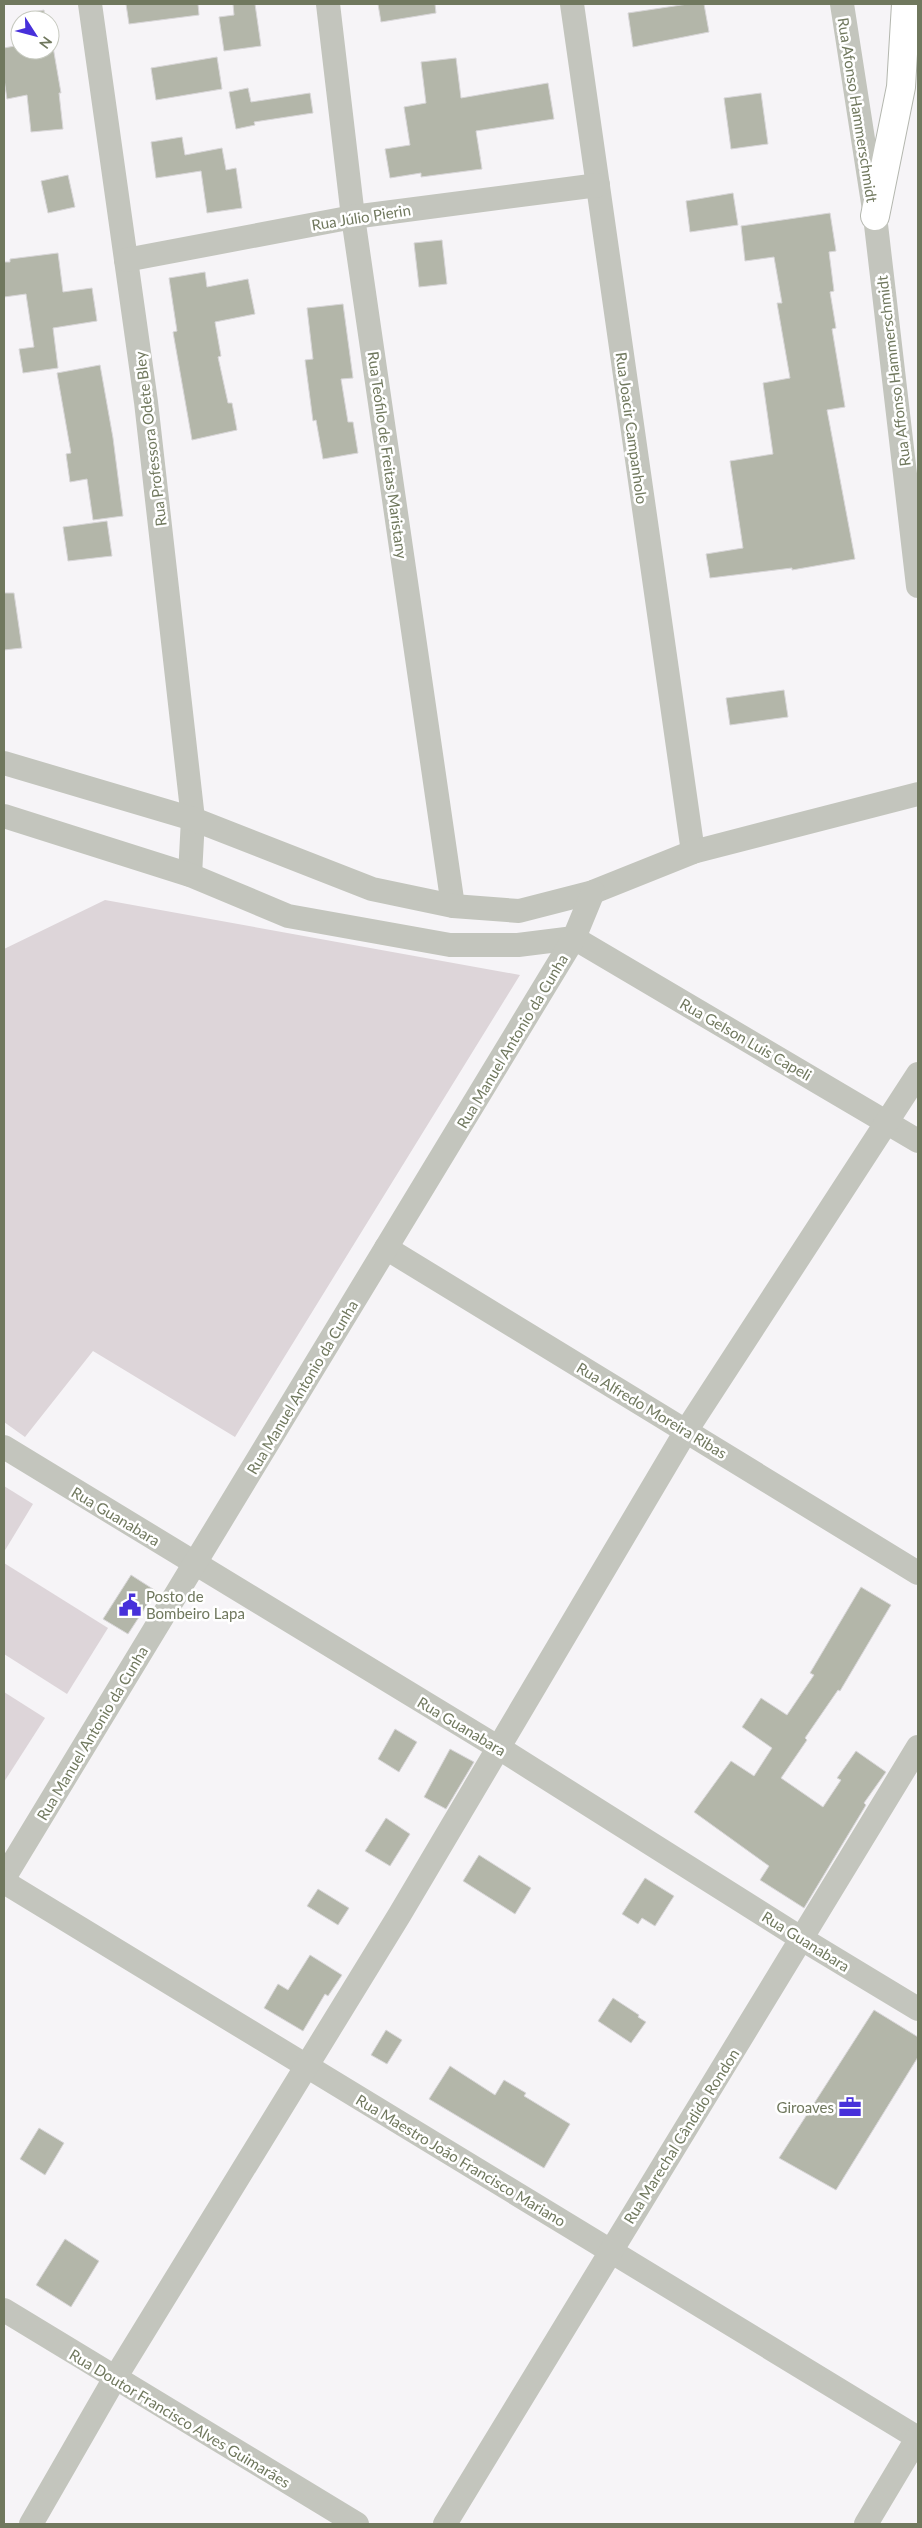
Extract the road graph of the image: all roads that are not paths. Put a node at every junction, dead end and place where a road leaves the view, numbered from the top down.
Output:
1 (90, 4) edge
2 (328, 4) edge
3 (572, 4) edge
4 (842, 4) edge
5 (906, 4) edge
6 (598, 185) junction
7 (875, 216) junction
8 (353, 217) junction
9 (126, 260) junction
10 (917, 573) edge
11 (4, 763) edge
12 (918, 794) edge
13 (4, 816) edge
14 (193, 819) junction
15 (693, 852) junction
16 (190, 875) junction
17 (593, 892) junction
18 (453, 906) junction
19 (574, 938) junction
20 (918, 1074) edge
21 (887, 1122) junction
22 (918, 1141) edge
23 (386, 1248) junction
24 (686, 1431) junction
25 (4, 1447) edge
26 (194, 1564) junction
27 (918, 1573) edge
28 (918, 1747) edge
29 (499, 1748) junction
30 (4, 1880) edge
31 (802, 1939) junction
32 (918, 2009) edge
33 (307, 2067) junction
34 (611, 2250) junction
35 (4, 2310) edge
36 (115, 2378) junction
37 (918, 2437) edge
38 (31, 2524) edge
39 (357, 2524) edge
40 (445, 2524) edge
41 (866, 2524) edge

1 - 9 street, Rua Professora Odete Bley
2 - 8 street, Rua Teófilo de Freitas Maristany
3 - 6 street, Rua Joacir Campanholo
4 - 7 street, Rua Afonso Hammerschmidt
5 - 7 highway
6 - 8 street, Rua Júlio Pierin
6 - 15 street, Rua Joacir Campanholo
7 - 10 street, Rua Affonso Hammerschmidt
8 - 9 street, Rua Júlio Pierin
8 - 18 street, Rua Teófilo de Freitas Maristany
9 - 14 street, Rua Professora Odete Bley
11 - 14 street
12 - 15 street
13 - 16 street
14 - 16 street, Rua Professora Odete Bley
14 - 18 street
15 - 17 street
16 - 19 street
17 - 18 street
17 - 19 street, Rua Manuel Antonio da Cunha
19 - 21 street, Rua Gelson Luis Capeli
19 - 23 street, Rua Manuel Antonio da Cunha
20 - 21 street
21 - 22 street, Rua Gelson Luis Capeli
21 - 24 street
23 - 24 street, Rua Alfredo Moreira Ribas
23 - 26 street, Rua Manuel Antonio da Cunha
24 - 27 street, Rua Alfredo Moreira Ribas
24 - 29 street
25 - 26 street, Rua Guanabara
26 - 29 street, Rua Guanabara
26 - 30 street, Rua Manuel Antonio da Cunha
28 - 31 street, Rua Marechal Cândido Rondon
29 - 31 street, Rua Guanabara
29 - 33 street
30 - 33 street, Rua Maestro João Francisco Mariano
31 - 32 street, Rua Guanabara
31 - 34 street, Rua Marechal Cândido Rondon
33 - 34 street, Rua Maestro João Francisco Mariano
33 - 36 street
34 - 37 street, Rua Maestro João Francisco Mariano
34 - 40 street, Rua Marechal Cândido Rondon
35 - 36 street, Rua Doutor Francisco Alves Guimarães
36 - 38 street
36 - 39 street, Rua Doutor Francisco Alves Guimarães
37 - 41 street

